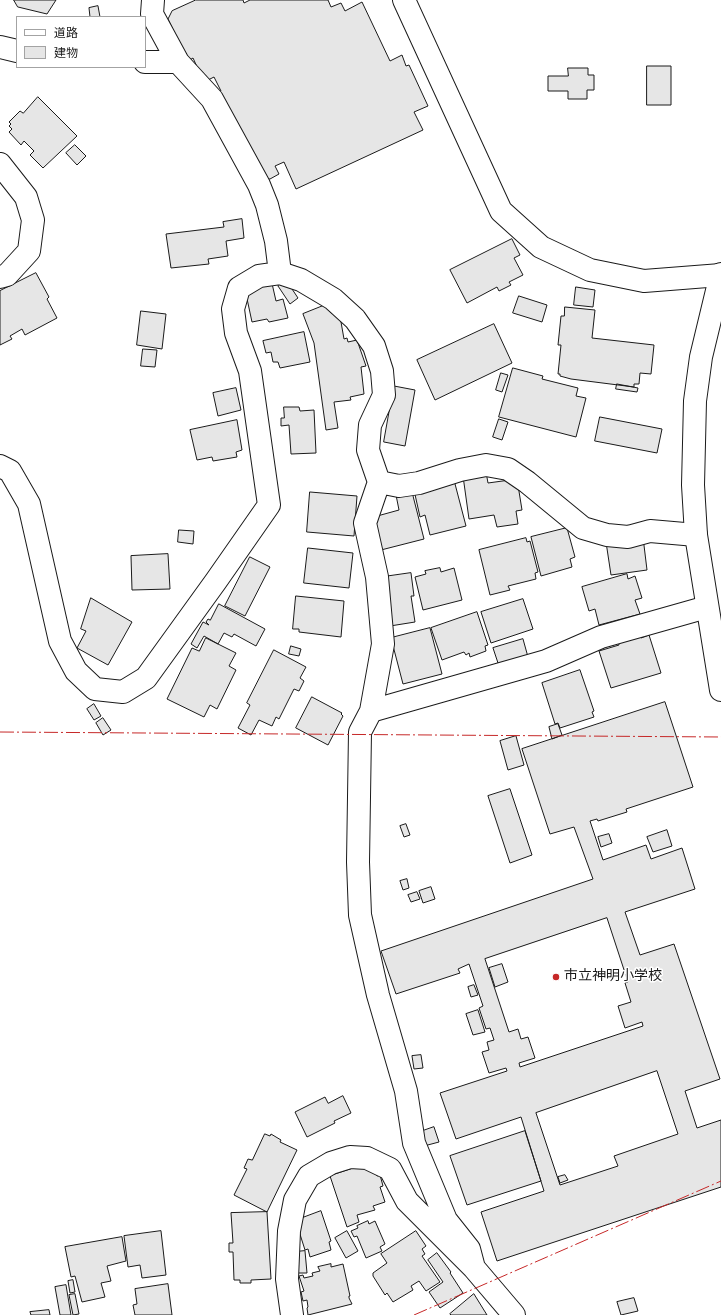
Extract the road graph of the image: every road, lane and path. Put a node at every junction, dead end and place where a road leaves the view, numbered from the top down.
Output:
1 (153, 0) edge
2 (404, 0) edge
3 (0, 47) edge
4 (16, 51) edge
5 (146, 62) edge
6 (178, 62) junction
7 (0, 164) edge
8 (280, 273) junction
9 (721, 274) edge
10 (0, 277) edge
11 (0, 466) edge
12 (379, 482) junction
13 (696, 535) junction
14 (707, 607) junction
15 (718, 656) edge
16 (721, 690) edge
17 (371, 711) junction
18 (474, 1268) junction
19 (510, 1312) edge
20 (292, 1315) edge

1 - 6 street
2 - 9 street
3 - 4 street
5 - 6 street
6 - 8 street
7 - 10 street
8 - 11 street
8 - 12 street
9 - 13 street
12 - 13 street
12 - 17 street
13 - 14 street
14 - 15 street
14 - 17 street
15 - 16 street
17 - 18 street
18 - 19 street
18 - 20 street

